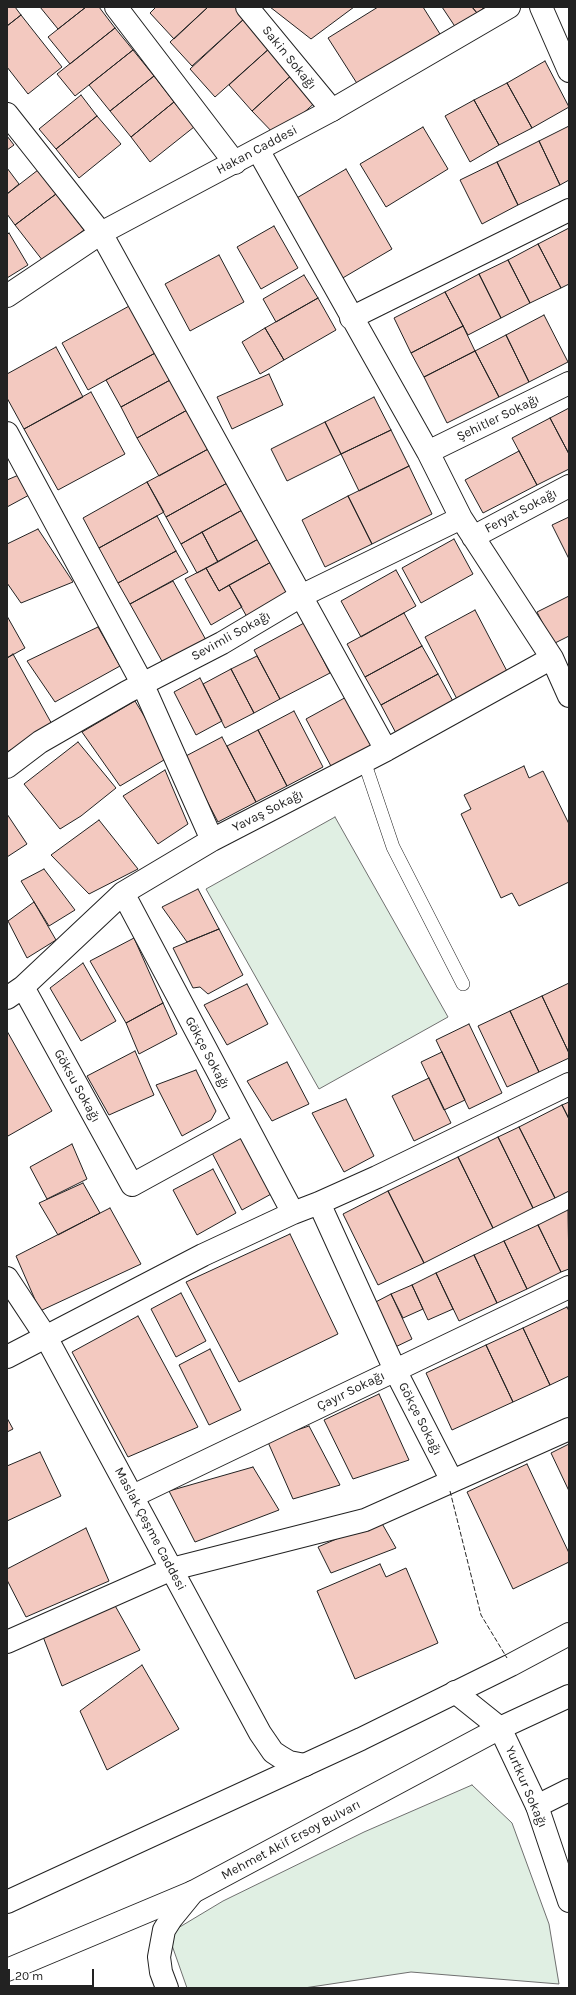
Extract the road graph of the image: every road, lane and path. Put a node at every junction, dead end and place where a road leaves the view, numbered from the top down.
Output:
1 (116, 7) edge
2 (247, 7) edge
3 (509, 7) edge
4 (541, 7) edge
5 (569, 71) edge
6 (332, 110) junction
7 (7, 114) edge
8 (258, 150) junction
9 (234, 163) junction
10 (569, 210) edge
11 (101, 233) junction
12 (7, 296) edge
13 (352, 318) junction
14 (569, 383) edge
15 (7, 434) edge
16 (428, 452) junction
17 (569, 486) edge
18 (461, 518) junction
19 (473, 537) junction
20 (301, 596) junction
21 (552, 658) junction
22 (142, 683) junction
23 (569, 696) edge
24 (386, 750) junction
25 (364, 761) junction
26 (7, 767) edge
27 (212, 840) junction
28 (122, 893) junction
29 (463, 984) dead end
30 (15, 992) edge
31 (569, 1084) edge
32 (245, 1123) junction
33 (319, 1203) junction
34 (292, 1213) junction
35 (7, 1278) edge
36 (569, 1287) edge
37 (46, 1337) junction
38 (7, 1357) edge
39 (395, 1370) junction
40 (569, 1430) edge
41 (452, 1481) junction
42 (133, 1496) junction
43 (172, 1569) junction
44 (569, 1634) edge
45 (7, 1642) edge
46 (456, 1692) junction
47 (569, 1696) edge
48 (500, 1728) junction
49 (305, 1765) junction
50 (569, 1790) edge
51 (537, 1806) junction
52 (193, 1892) junction
53 (569, 1901) edge
54 (7, 1902) edge
55 (7, 1970) edge
56 (167, 1988) edge

1 - 9 street
2 - 6 street, Sakin Sokağı
3 - 6 street, Hakan Caddesi
4 - 5 street
6 - 8 street, Hakan Caddesi
7 - 11 street
8 - 9 street, Hakan Caddesi
8 - 13 street
9 - 11 street, Hakan Caddesi
10 - 13 street
11 - 12 street, Hakan Caddesi
11 - 20 street
13 - 16 street
14 - 16 street, Şehitler Sokağı
15 - 22 street
16 - 18 street
17 - 19 street, Feryat Sokağı
18 - 19 street
18 - 20 street, Sevimli Sokağı
19 - 21 street
20 - 22 street, Sevimli Sokağı
20 - 24 street
21 - 23 street
21 - 24 street, Yavaş Sokağı
22 - 26 street, Sevimli Sokağı
22 - 27 street
24 - 25 street, Yavaş Sokağı
25 - 27 street, Yavaş Sokağı
25 - 29 lane
27 - 28 street, Yavaş Sokağı
28 - 30 street, Yavaş Sokağı
28 - 32 street, Gökçe Sokağı
30 - 32 street, Göksu Sokağı
31 - 33 street
32 - 34 street, Gökçe Sokağı
33 - 34 street
33 - 39 street, Gökçe Sokağı
34 - 37 street
35 - 37 street, Maslak Çeşme Caddesi
36 - 39 street, Çayır Sokağı
37 - 38 street
37 - 42 street, Maslak Çeşme Caddesi
39 - 41 street, Gökçe Sokağı
39 - 42 street, Çayır Sokağı
40 - 41 street
41 - 43 street
42 - 43 street, Maslak Çeşme Caddesi
43 - 45 street
43 - 49 street, Maslak Çeşme Caddesi
44 - 46 street
46 - 48 street, Yurtkur Sokağı
46 - 49 street
47 - 48 street, Mehmet Akif Ersoy Bulvarı
48 - 51 street, Yurtkur Sokağı
48 - 52 street, Mehmet Akif Ersoy Bulvarı
49 - 54 street
50 - 51 street
51 - 53 street, Yurtkur Sokağı
52 - 55 street, Mehmet Akif Ersoy Bulvarı
52 - 56 street

